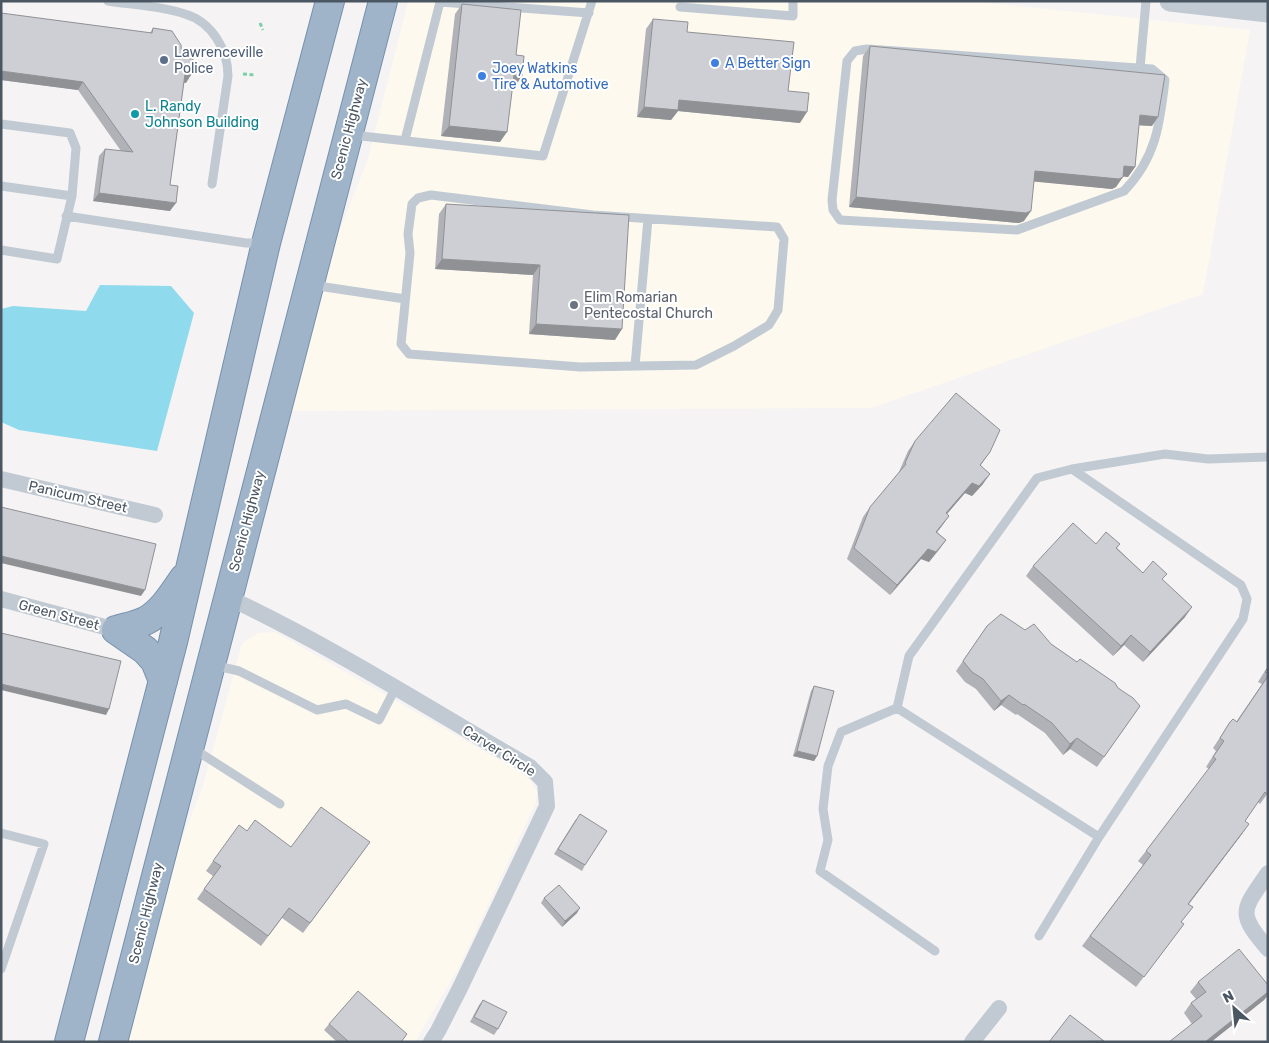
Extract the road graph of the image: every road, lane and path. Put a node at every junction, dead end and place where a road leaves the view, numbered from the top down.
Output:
1 (108, 1) edge
2 (383, 1) edge
3 (592, 1) edge
4 (793, 1) edge
5 (1146, 1) edge
6 (1170, 1) edge
7 (1192, 2) edge
8 (325, 6) edge
9 (680, 7) dead end
10 (1268, 12) edge
11 (589, 13) junction
12 (260, 23) dead end
13 (263, 30) dead end
14 (1140, 68) junction
15 (243, 74) dead end
16 (255, 75) dead end
17 (1, 124) edge
18 (348, 134) junction
19 (405, 140) junction
20 (212, 184) dead end
21 (1, 186) edge
22 (72, 196) junction
23 (66, 216) junction
24 (648, 219) junction
25 (266, 243) junction
26 (1, 250) edge
27 (310, 282) junction
28 (405, 299) junction
29 (635, 366) junction
30 (1268, 457) edge
31 (1072, 469) junction
32 (1, 479) edge
33 (155, 515) dead end
34 (191, 568) junction
35 (227, 596) junction
36 (1, 599) edge
37 (116, 630) junction
38 (210, 664) junction
39 (163, 681) junction
40 (396, 688) junction
41 (897, 708) junction
42 (189, 746) junction
43 (280, 804) dead end
44 (1, 833) edge
45 (1099, 837) junction
46 (1268, 873) edge
47 (1039, 936) dead end
48 (1268, 949) edge
49 (935, 951) dead end
50 (1, 970) edge
51 (999, 1008) dead end
52 (69, 1042) edge
53 (113, 1042) edge
54 (431, 1042) edge
55 (972, 1042) edge

1 - 20 lane
2 - 18 highway, Scenic Highway
3 - 11 lane
4 - 9 lane
5 - 14 lane
6 - 7 street
7 - 10 street
8 - 25 highway
11 - 19 lane
11 - 19 lane
12 - 13 path
14 - 14 lane
15 - 16 path
17 - 22 lane
18 - 19 lane
18 - 27 highway, Scenic Highway
21 - 22 lane
22 - 23 lane
23 - 25 lane
23 - 26 lane
24 - 28 lane
24 - 29 lane
24 - 29 lane
25 - 34 highway
27 - 28 lane
27 - 35 highway, Scenic Highway
28 - 29 lane
30 - 31 lane
31 - 41 lane
31 - 45 lane
32 - 33 street, Panicum Street
34 - 37 highway
34 - 39 highway
35 - 38 highway, Scenic Highway
35 - 40 street, Carver Circle
36 - 37 street, Green Street
37 - 39 highway
38 - 40 lane
38 - 42 highway, Scenic Highway
39 - 52 highway
40 - 54 street, Carver Circle
41 - 45 lane
41 - 49 lane
42 - 43 lane
42 - 53 highway, Scenic Highway
44 - 50 lane
45 - 47 lane
46 - 48 street
51 - 55 street

